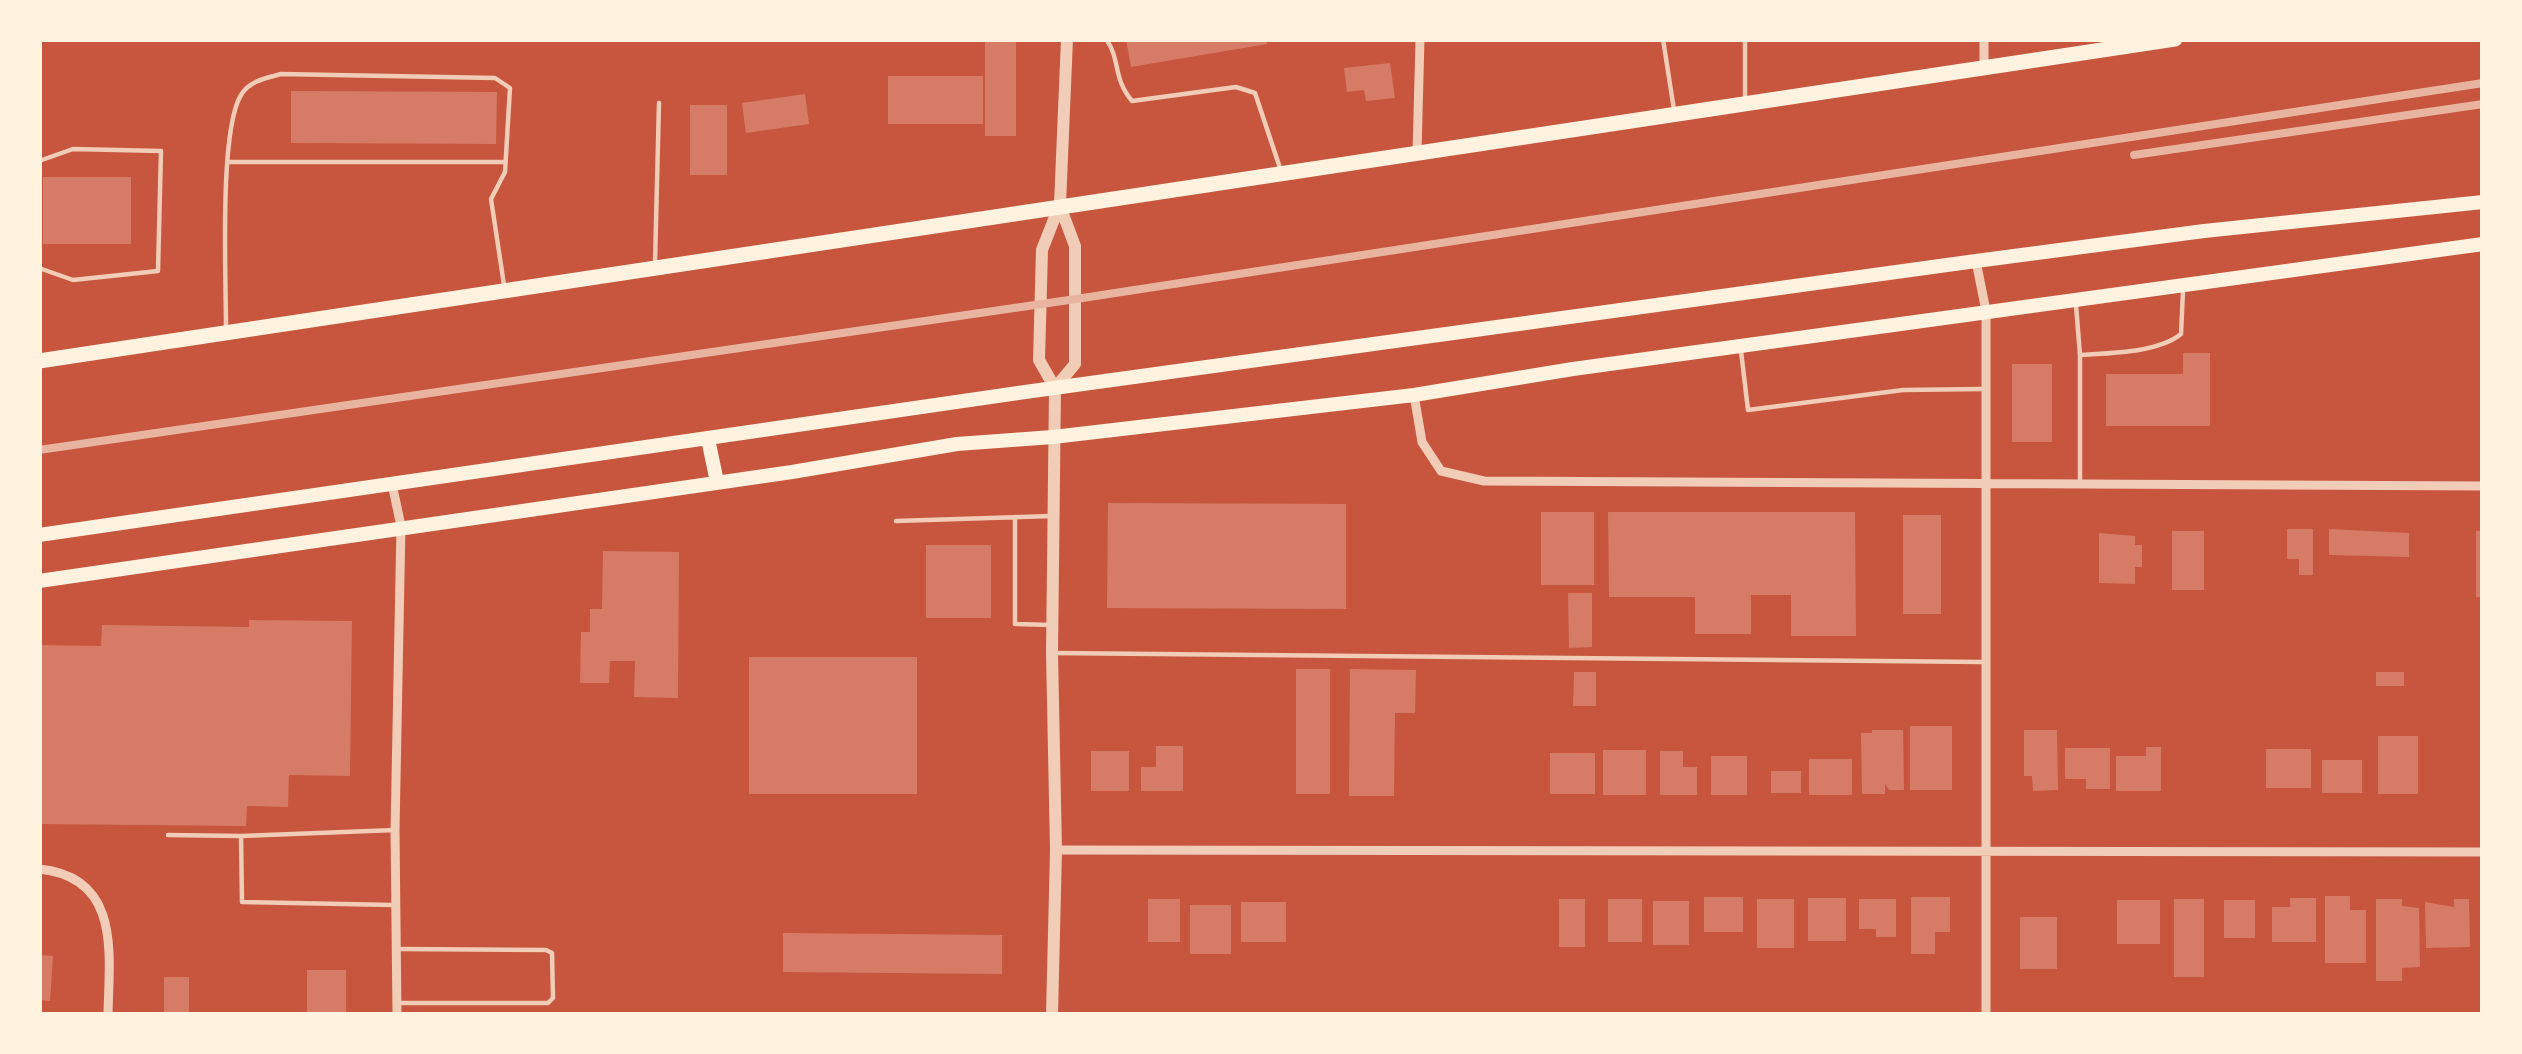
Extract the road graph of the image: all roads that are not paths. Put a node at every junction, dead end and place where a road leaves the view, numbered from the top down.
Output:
1 (1067, 39) edge
2 (1106, 39) edge
3 (1420, 39) edge
4 (1663, 39) edge
5 (1745, 39) edge
6 (1984, 39) edge
7 (2175, 39) edge
8 (1984, 68) junction
9 (659, 103) dead end
10 (1745, 104) junction
11 (1675, 115) junction
12 (1418, 154) junction
13 (39, 160) edge
14 (227, 163) junction
15 (506, 163) junction
16 (1281, 174) junction
17 (2483, 202) edge
18 (1060, 204) junction
19 (2483, 244) edge
20 (1976, 261) junction
21 (39, 268) edge
22 (655, 268) junction
23 (2182, 285) junction
24 (505, 291) junction
25 (2076, 299) junction
26 (1986, 311) junction
27 (226, 333) junction
28 (1741, 346) junction
29 (2080, 355) junction
30 (39, 361) edge
31 (1055, 388) junction
32 (1986, 389) junction
33 (1414, 395) junction
34 (1053, 437) junction
35 (708, 439) junction
36 (1987, 481) junction
37 (717, 482) junction
38 (2080, 482) junction
39 (392, 484) junction
40 (2483, 486) edge
41 (1052, 516) junction
42 (1015, 517) junction
43 (896, 521) dead end
44 (401, 526) junction
45 (39, 535) edge
46 (39, 580) edge
47 (1052, 626) junction
48 (1052, 653) junction
49 (1986, 662) junction
50 (395, 830) junction
51 (168, 836) dead end
52 (241, 836) junction
53 (1986, 848) junction
54 (1057, 850) junction
55 (2483, 852) edge
56 (39, 869) edge
57 (399, 905) junction
58 (398, 949) junction
59 (397, 1009) edge
60 (108, 1015) edge
61 (1052, 1015) edge
62 (1986, 1015) edge

1 - 18 street
2 - 16 lane
3 - 12 street
4 - 11 lane
5 - 10 lane
6 - 8 street
7 - 8 main road
8 - 10 main road
9 - 22 lane
10 - 11 main road
11 - 12 main road
12 - 16 main road
13 - 21 lane
14 - 15 lane
14 - 15 lane
14 - 27 lane
15 - 24 lane
16 - 18 main road
17 - 20 main road
18 - 22 main road
18 - 31 street
18 - 31 street
19 - 23 main road
20 - 26 street
20 - 31 main road
22 - 24 main road
23 - 25 main road
23 - 29 lane
24 - 27 main road
25 - 26 main road
25 - 29 lane
26 - 28 main road
26 - 32 street
27 - 30 main road
28 - 32 lane
28 - 33 main road
29 - 38 lane
31 - 34 street
31 - 35 main road
32 - 36 street
33 - 34 main road
33 - 36 street
34 - 37 main road
34 - 41 street
35 - 37 main road
35 - 39 main road
36 - 38 street
36 - 49 street
37 - 44 main road
38 - 40 street
39 - 44 street
39 - 45 main road
41 - 42 lane
41 - 47 street
42 - 43 lane
42 - 47 lane
44 - 46 main road
44 - 50 street
47 - 48 street
48 - 49 lane
48 - 54 street
49 - 53 street
50 - 52 lane
50 - 57 street
51 - 52 lane
52 - 57 lane
53 - 54 street
53 - 55 street
53 - 62 street
54 - 61 street
56 - 60 street
57 - 58 street
58 - 59 street
58 - 59 lane

